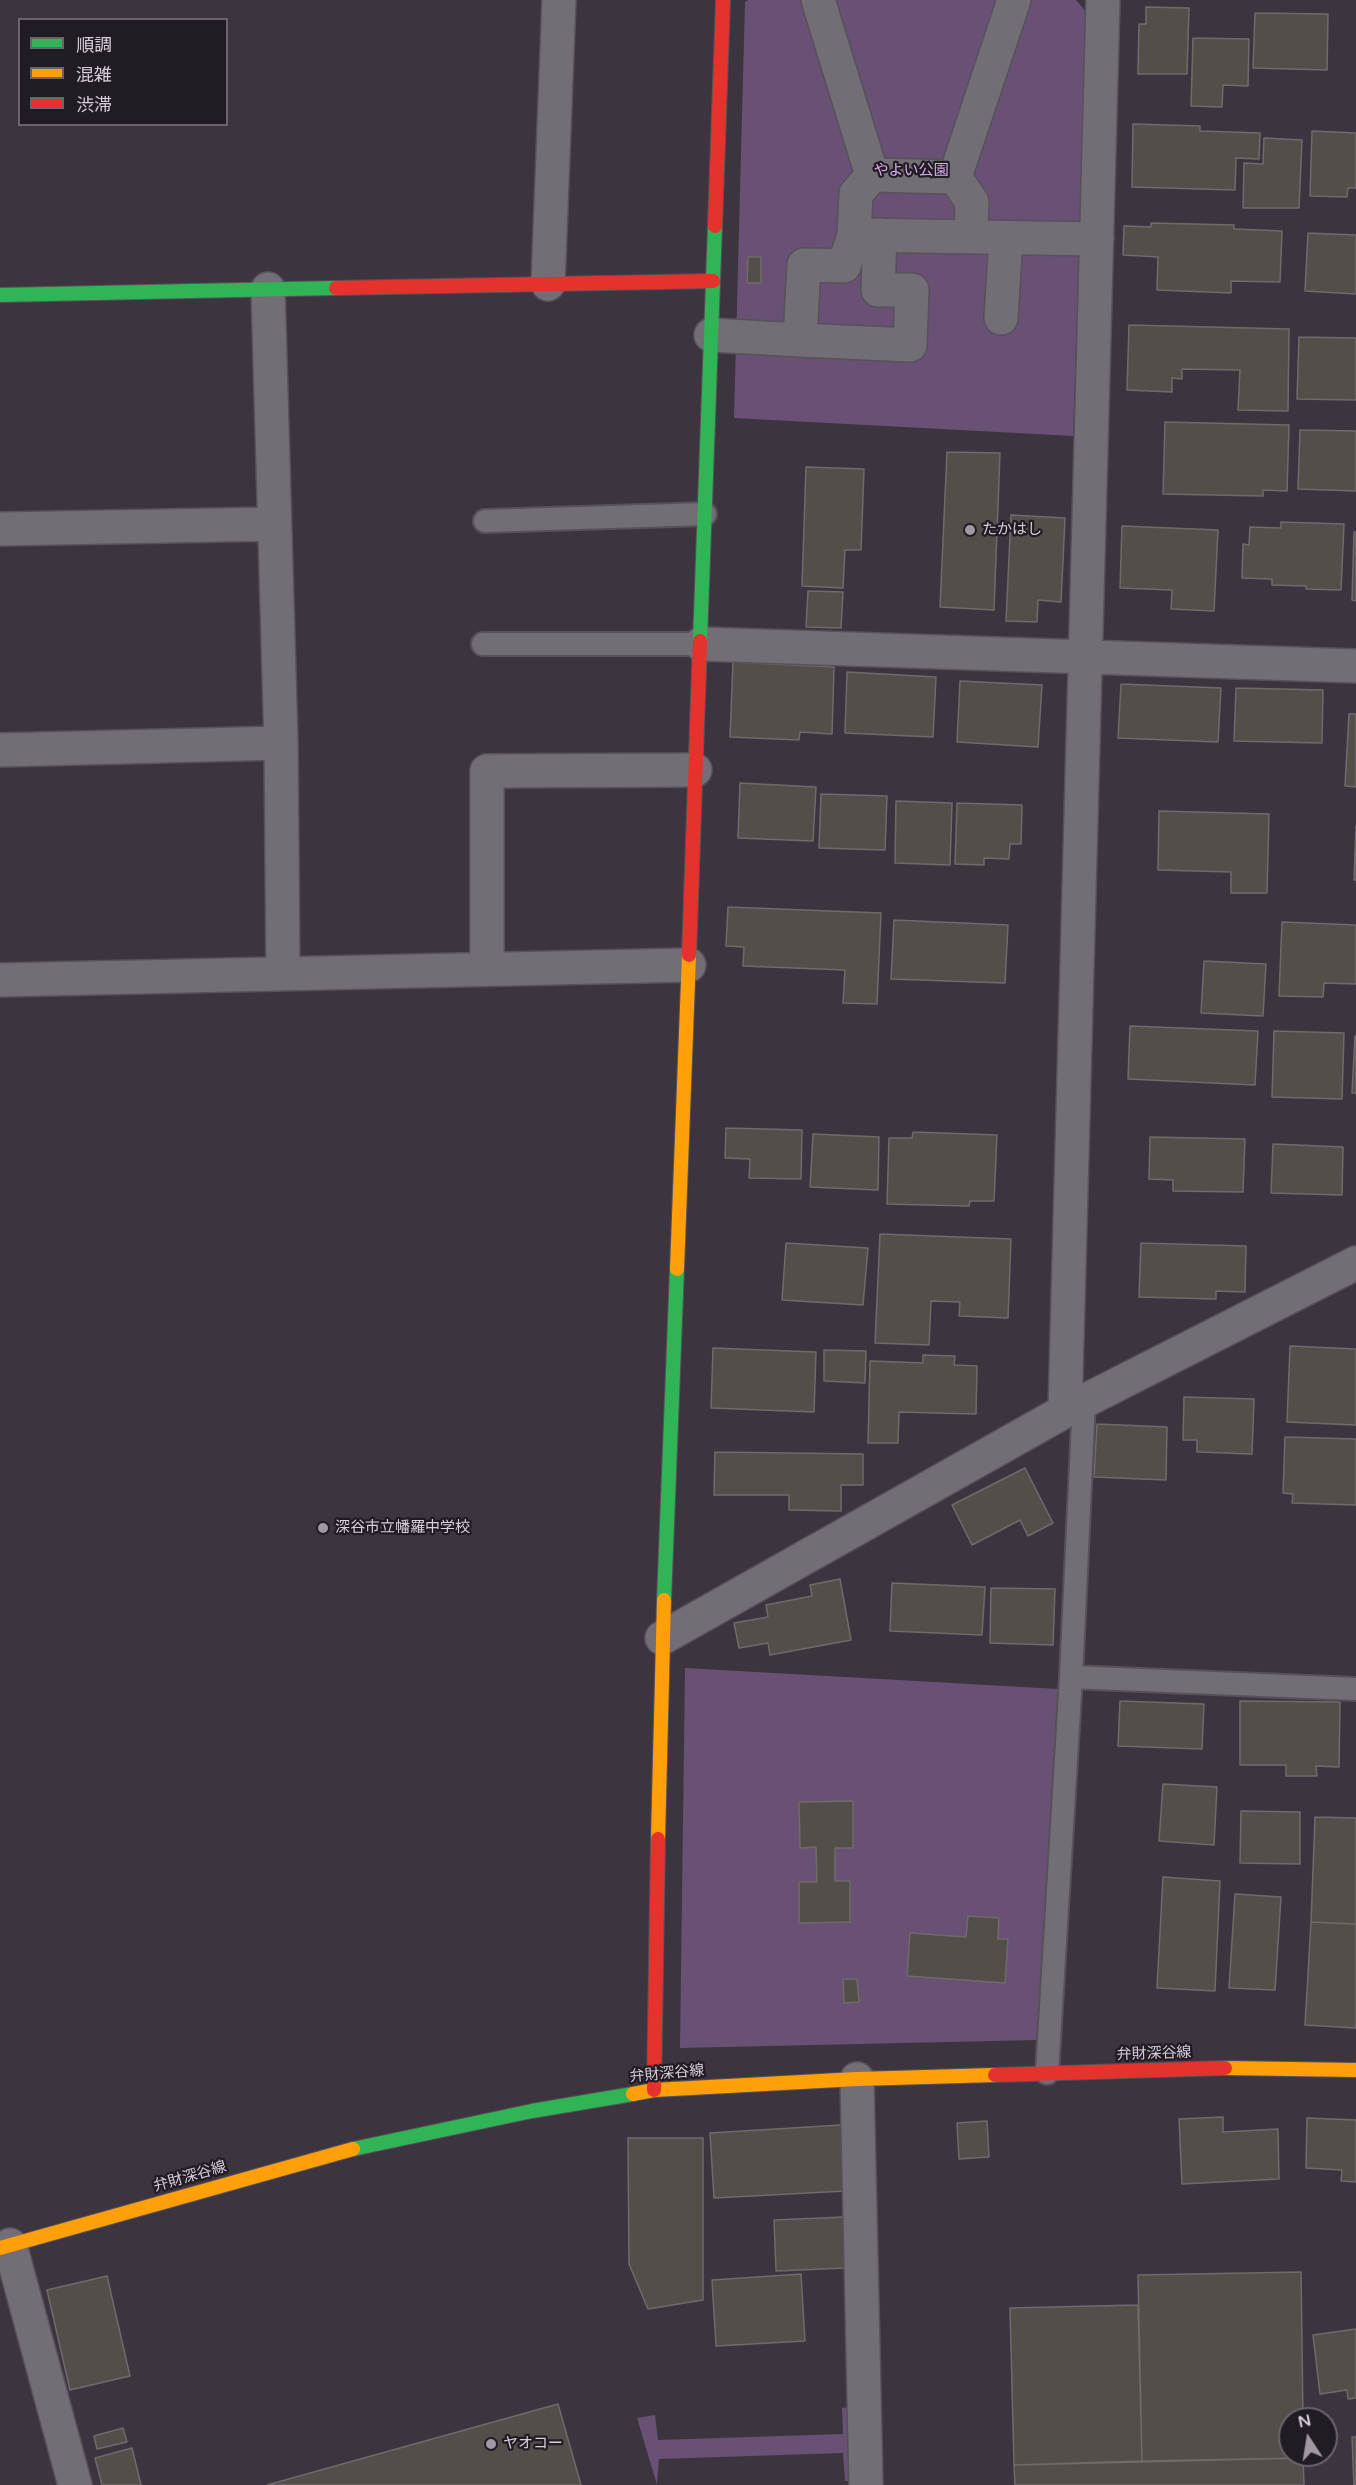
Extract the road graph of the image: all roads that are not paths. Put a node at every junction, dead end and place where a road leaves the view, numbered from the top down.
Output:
1 (559, 0) edge
2 (723, 0) edge
3 (819, 0) edge
4 (1014, 0) edge
5 (1103, 0) edge
6 (872, 175) junction
7 (955, 177) junction
8 (867, 235) junction
9 (971, 237) junction
10 (1006, 238) junction
11 (1097, 239) junction
12 (844, 266) junction
13 (713, 281) junction
14 (548, 284) junction
15 (268, 289) junction
16 (878, 290) junction
17 (0, 295) edge
18 (1001, 318) dead end
19 (711, 335) junction
20 (800, 340) junction
21 (705, 514) junction
22 (485, 521) dead end
23 (274, 524) junction
24 (0, 529) edge
25 (483, 644) dead end
26 (701, 644) junction
27 (1087, 657) junction
28 (1356, 666) edge
29 (281, 743) junction
30 (0, 750) edge
31 (695, 770) junction
32 (689, 965) junction
33 (487, 969) junction
34 (283, 973) junction
35 (0, 980) edge
36 (1356, 1263) edge
37 (1075, 1406) junction
38 (662, 1638) junction
39 (1071, 1677) junction
40 (1356, 1689) edge
41 (1356, 2070) edge
42 (1047, 2073) junction
43 (858, 2079) junction
44 (654, 2090) junction
45 (5, 2246) edge
46 (75, 2485) edge
47 (866, 2485) edge

1 - 14 street
2 - 13 street
3 - 6 street
4 - 7 street
5 - 11 street
6 - 7 street
6 - 8 street
7 - 9 street
8 - 9 street
8 - 12 street
8 - 16 street
9 - 10 street
10 - 11 street
10 - 18 street
11 - 27 street
12 - 16 street
12 - 20 street
13 - 14 street
13 - 19 street
14 - 15 street
15 - 17 street
15 - 23 street
16 - 20 street
19 - 20 street
19 - 21 street
21 - 22 lane
21 - 26 street
23 - 24 street
23 - 29 street
25 - 26 lane
26 - 27 street
26 - 31 street
27 - 28 street
27 - 37 street
29 - 30 street
29 - 34 street
31 - 32 street
31 - 33 street
32 - 33 street
32 - 38 street
33 - 34 street
34 - 35 street
36 - 37 street
37 - 38 street
37 - 39 lane
38 - 44 street
39 - 40 lane
39 - 42 lane
41 - 42 street, 弁財深谷線
42 - 43 street, 弁財深谷線
43 - 44 street, 弁財深谷線
43 - 47 street
44 - 45 street, 弁財深谷線
45 - 46 street

